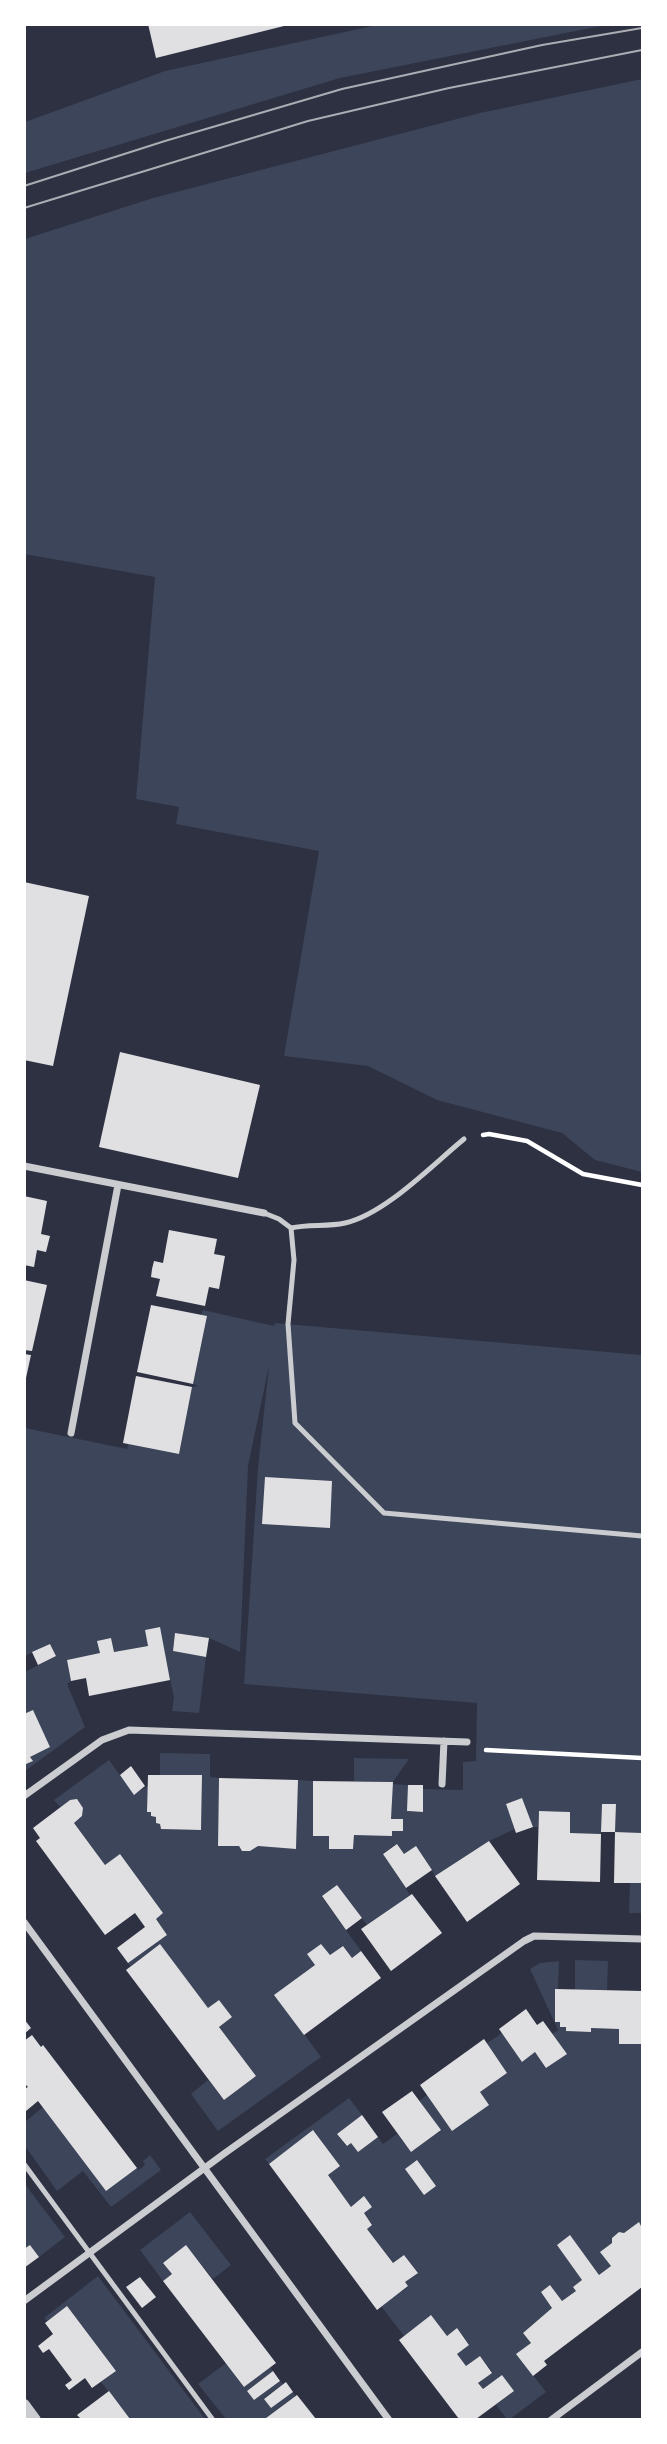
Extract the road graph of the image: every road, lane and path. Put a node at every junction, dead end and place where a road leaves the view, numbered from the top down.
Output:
1 (464, 1139) joint
2 (24, 1166) edge
3 (118, 1185) junction
4 (642, 1185) edge
5 (264, 1213) joint
6 (291, 1228) junction
7 (71, 1433) dead end
8 (642, 1536) edge
9 (444, 1741) junction
10 (467, 1742) joint
11 (642, 1758) edge
12 (442, 1784) dead end
13 (24, 1796) edge
14 (24, 1922) edge
15 (642, 1938) edge
16 (24, 2164) edge
17 (205, 2168) junction
18 (88, 2252) junction
19 (24, 2301) edge
20 (642, 2352) edge
21 (24, 2405) edge
22 (35, 2420) edge
23 (213, 2420) edge
24 (389, 2420) edge
25 (551, 2420) edge

1 - 4 path
1 - 6 lane
2 - 3 street
3 - 5 street
3 - 7 street
5 - 6 lane
6 - 8 lane
9 - 10 street
9 - 12 street
9 - 13 street
10 - 11 path
14 - 17 street
15 - 17 street
16 - 18 lane
17 - 18 street
17 - 24 street
18 - 19 street
18 - 23 lane
20 - 25 street
21 - 22 street

